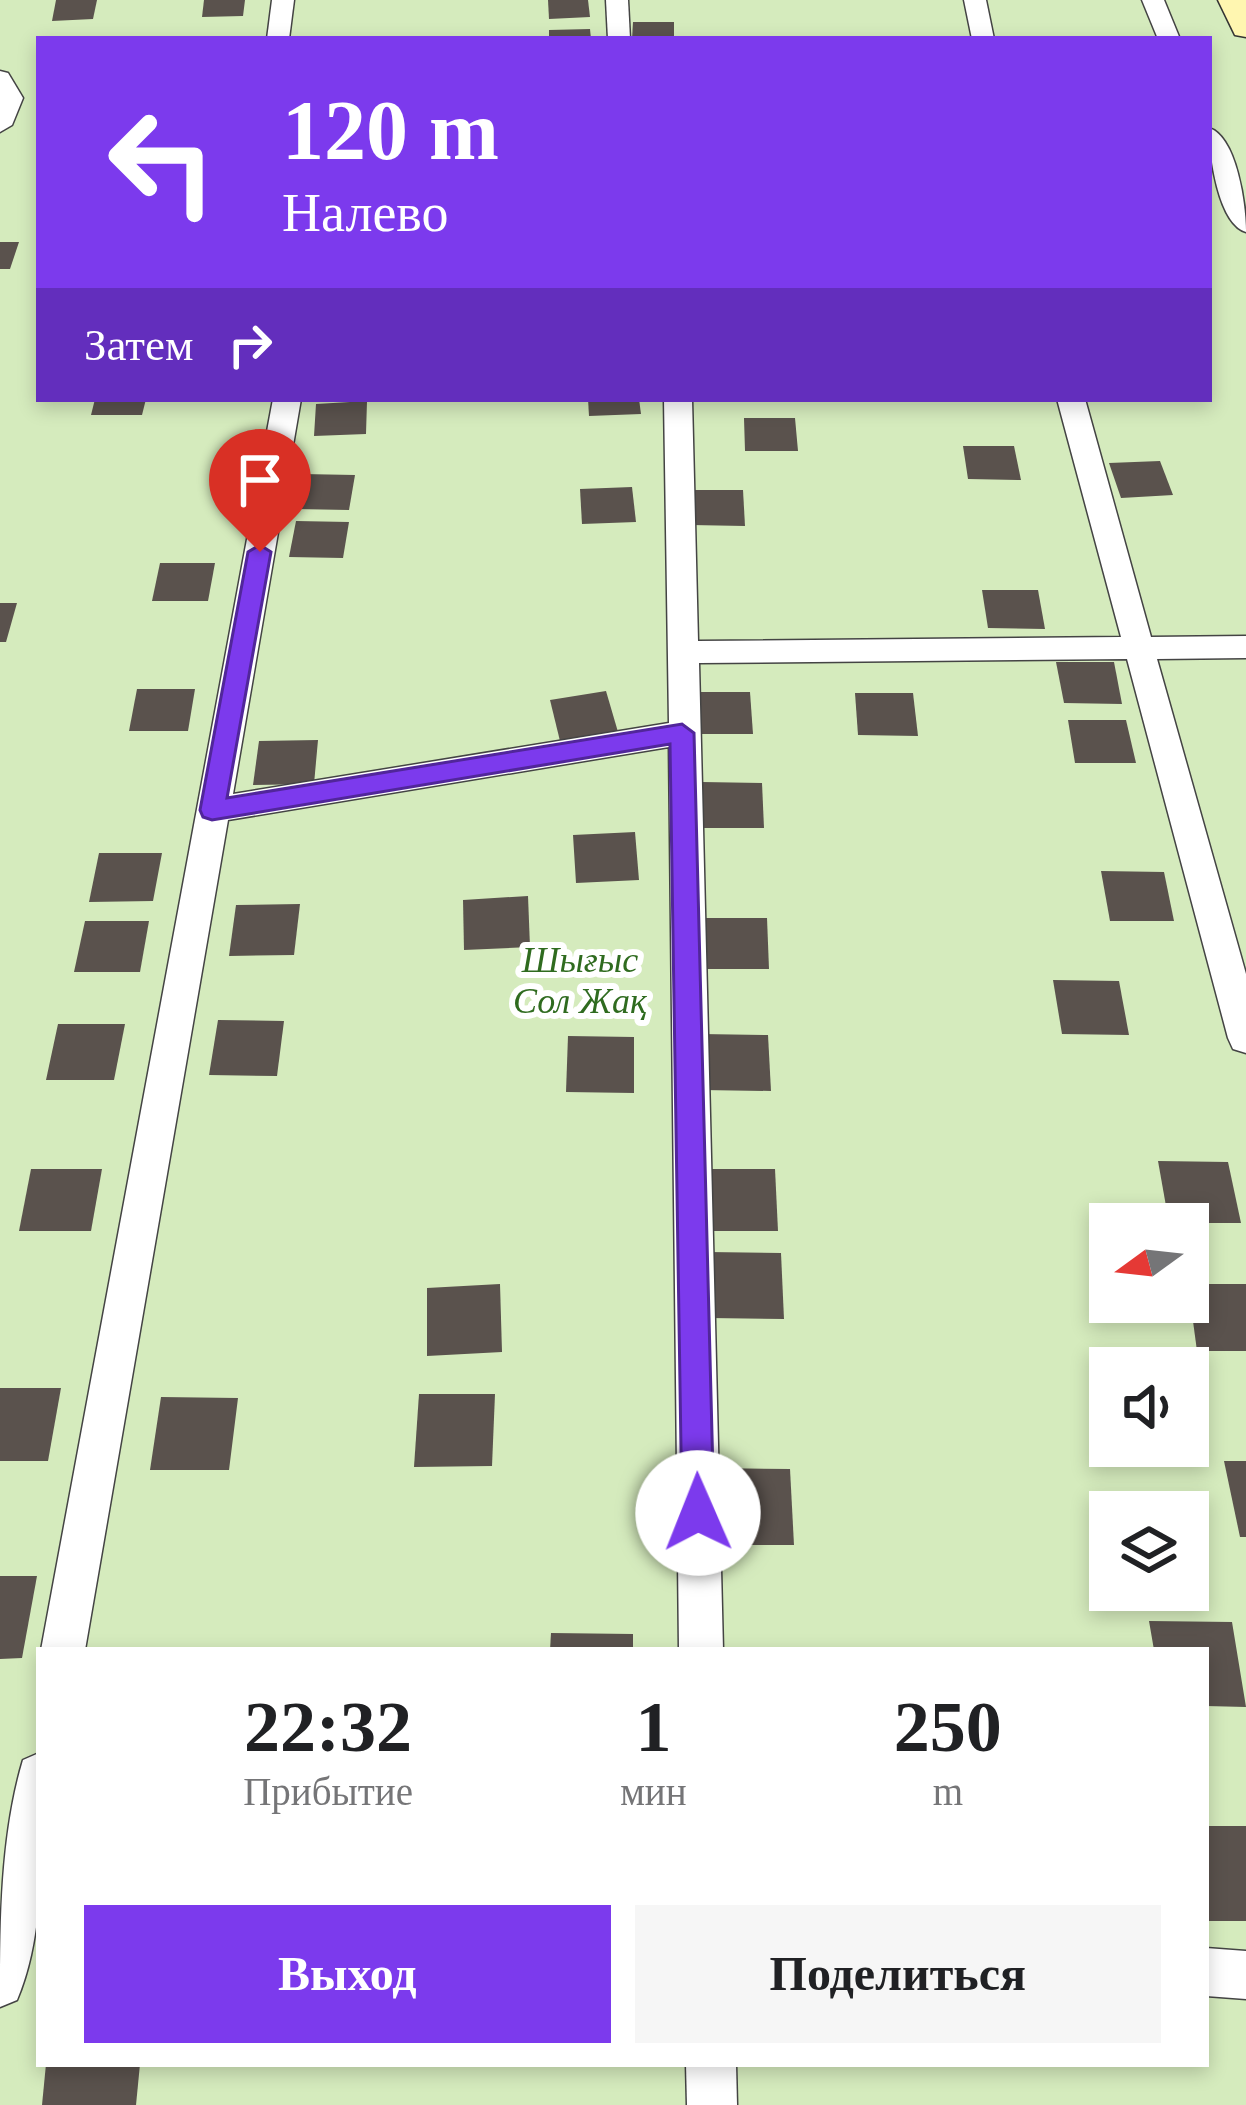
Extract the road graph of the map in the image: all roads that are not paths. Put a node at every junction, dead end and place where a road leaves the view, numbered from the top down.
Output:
1 (283, 0) edge
2 (617, 0) edge
3 (975, 0) edge
4 (1154, 0) edge
5 (1233, 0) edge
6 (1246, 28) edge
7 (278, 36) edge
8 (619, 36) edge
9 (982, 36) edge
10 (1168, 36) edge
11 (0, 79) edge
12 (0, 125) edge
13 (1212, 142) edge
14 (1246, 225) edge
15 (286, 402) edge
16 (678, 402) edge
17 (1072, 402) edge
18 (1246, 647) edge
19 (1142, 650) junction
20 (682, 652) junction
21 (682, 733) junction
22 (212, 810) junction
23 (1246, 1038) edge
24 (64, 1647) edge
25 (701, 1647) edge
26 (36, 1792) edge
27 (1209, 1972) edge
28 (1246, 1975) edge
29 (0, 1984) edge
30 (711, 2067) edge
31 (712, 2105) edge

1 - 7 street
2 - 8 street
3 - 9 street
4 - 10 street
5 - 6 street
11 - 12 street
13 - 14 street
15 - 22 street
16 - 20 street
17 - 19 street
18 - 19 street
19 - 20 street
19 - 23 street
20 - 21 street
21 - 22 street
21 - 25 street
22 - 24 street
26 - 29 street
27 - 28 street
30 - 31 street

